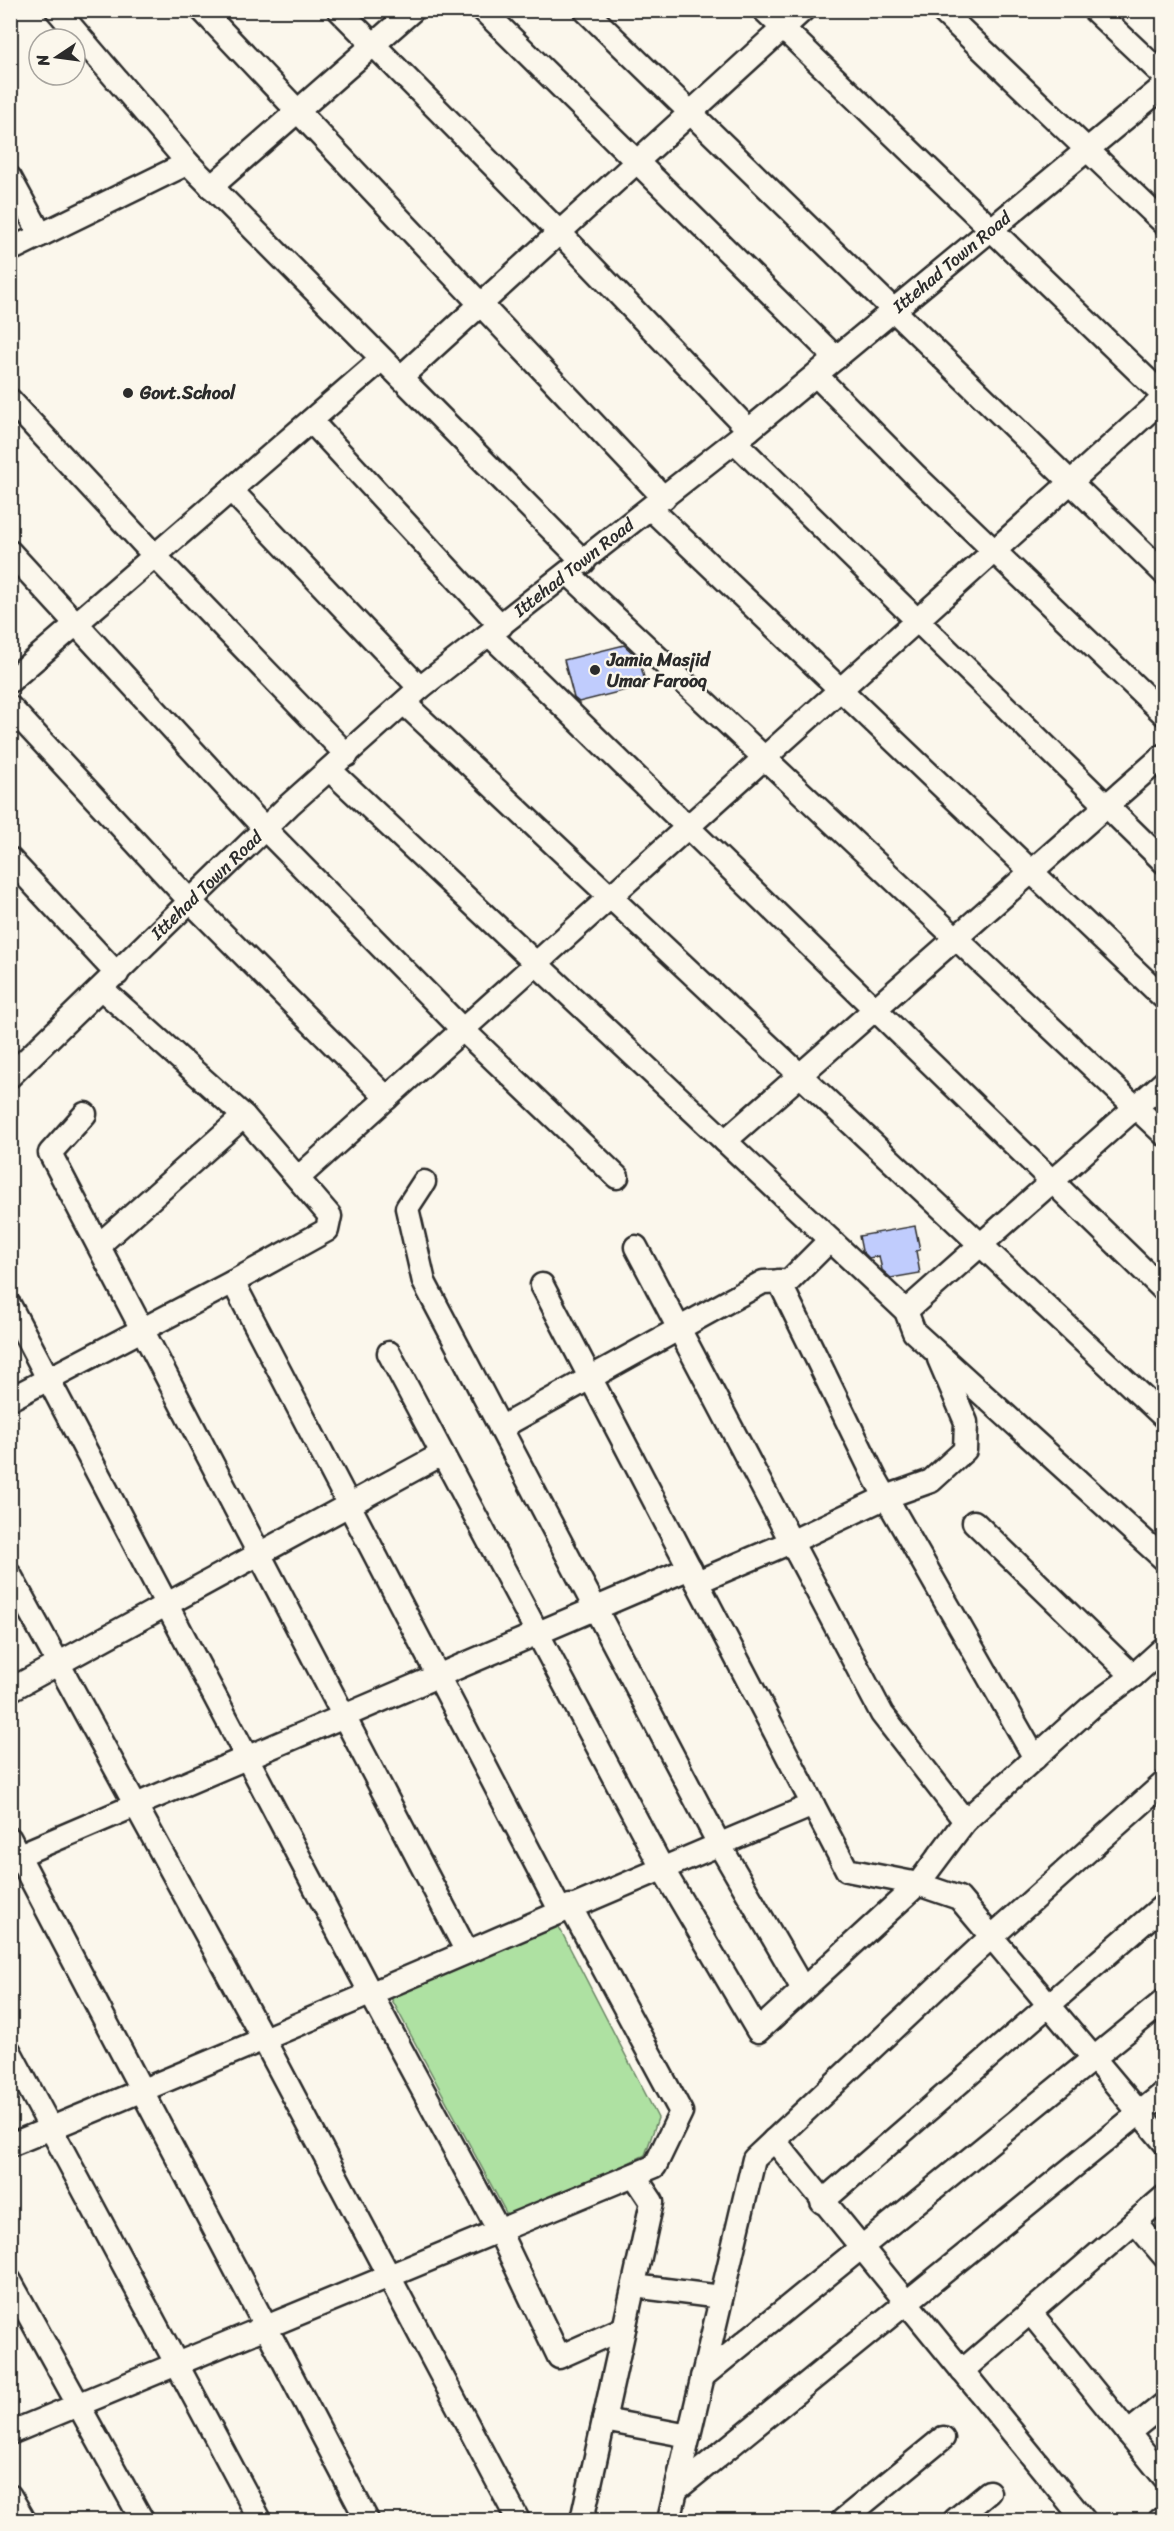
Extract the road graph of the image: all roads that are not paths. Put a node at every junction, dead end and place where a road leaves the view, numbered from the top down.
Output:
1 (57, 10) edge
2 (202, 10) edge
3 (339, 10) edge
4 (413, 10) edge
5 (483, 10) edge
6 (585, 10) edge
7 (764, 10) edge
8 (803, 10) edge
9 (941, 10) edge
10 (1094, 10) edge
11 (782, 28) junction
12 (374, 45) junction
13 (1164, 76) edge
14 (1164, 86) edge
15 (298, 111) junction
16 (689, 113) junction
17 (1088, 149) junction
18 (636, 162) junction
19 (188, 163) junction
20 (10, 178) edge
21 (211, 186) junction
22 (1164, 223) edge
23 (992, 228) junction
24 (559, 232) junction
25 (41, 235) junction
26 (10, 249) edge
27 (481, 304) junction
28 (894, 310) junction
29 (836, 358) junction
30 (382, 359) junction
31 (816, 375) junction
32 (401, 377) junction
33 (1164, 397) edge
34 (10, 400) edge
35 (311, 421) junction
36 (742, 436) junction
37 (1071, 482) junction
38 (231, 490) junction
39 (658, 504) junction
40 (995, 550) junction
41 (10, 552) edge
42 (155, 556) junction
43 (577, 568) junction
44 (1164, 573) edge
45 (917, 620) junction
46 (76, 624) junction
47 (496, 631) junction
48 (10, 681) edge
49 (840, 689) junction
50 (412, 695) junction
51 (10, 707) edge
52 (1164, 714) edge
53 (347, 755) junction
54 (1164, 755) edge
55 (764, 758) junction
56 (330, 770) junction
57 (1106, 806) junction
58 (687, 827) junction
59 (266, 828) junction
60 (10, 859) edge
61 (1164, 862) edge
62 (1031, 872) junction
63 (610, 897) junction
64 (191, 902) junction
65 (956, 938) junction
66 (535, 964) junction
67 (110, 982) junction
68 (1164, 998) edge
69 (875, 1010) junction
70 (463, 1030) junction
71 (13, 1069) edge
72 (800, 1076) junction
73 (1164, 1083) edge
74 (387, 1098) junction
75 (1135, 1108) junction
76 (85, 1114) dead end
77 (244, 1116) junction
78 (1164, 1134) edge
79 (725, 1141) junction
80 (617, 1177) dead end
81 (298, 1178) junction
82 (1052, 1181) junction
83 (424, 1182) dead end
84 (830, 1240) junction
85 (99, 1245) junction
86 (981, 1245) junction
87 (636, 1247) dead end
88 (779, 1281) junction
89 (233, 1282) junction
90 (542, 1285) dead end
91 (1164, 1290) edge
92 (10, 1306) edge
93 (906, 1311) junction
94 (144, 1329) junction
95 (677, 1329) junction
96 (935, 1351) junction
97 (389, 1353) dead end
98 (591, 1377) junction
99 (49, 1379) junction
100 (10, 1400) edge
101 (1164, 1417) edge
102 (500, 1428) junction
103 (442, 1454) junction
104 (886, 1497) junction
105 (349, 1505) junction
106 (974, 1522) dead end
107 (791, 1542) junction
108 (259, 1555) junction
109 (1164, 1559) edge
110 (10, 1575) edge
111 (694, 1575) junction
112 (168, 1605) junction
113 (596, 1609) junction
114 (538, 1633) junction
115 (1164, 1648) edge
116 (59, 1665) junction
117 (439, 1676) junction
118 (1133, 1676) junction
119 (10, 1690) edge
120 (343, 1717) junction
121 (247, 1758) junction
122 (1035, 1758) junction
123 (1164, 1783) edge
124 (813, 1804) junction
125 (136, 1806) junction
126 (965, 1821) junction
127 (719, 1844) junction
128 (13, 1851) edge
129 (662, 1868) junction
130 (918, 1884) junction
131 (1164, 1905) edge
132 (565, 1908) junction
133 (992, 1937) junction
134 (467, 1952) junction
135 (803, 1989) junction
136 (371, 1994) junction
137 (1164, 2001) edge
138 (1049, 2005) junction
139 (264, 2040) junction
140 (10, 2052) edge
141 (1093, 2058) junction
142 (142, 2091) junction
143 (1164, 2092) edge
144 (1139, 2112) junction
145 (51, 2128) junction
146 (774, 2140) junction
147 (1164, 2142) edge
148 (10, 2145) edge
149 (634, 2175) junction
150 (1164, 2197) edge
151 (822, 2202) junction
152 (1135, 2222) junction
153 (499, 2231) junction
154 (861, 2248) junction
155 (1164, 2256) edge
156 (389, 2277) junction
157 (10, 2281) edge
158 (634, 2286) junction
159 (721, 2297) junction
160 (905, 2303) junction
161 (1030, 2312) junction
162 (266, 2328) junction
163 (624, 2328) junction
164 (179, 2364) junction
165 (962, 2372) junction
166 (702, 2377) junction
167 (1164, 2404) edge
168 (79, 2405) junction
169 (604, 2420) junction
170 (10, 2433) edge
171 (1128, 2433) junction
172 (689, 2436) junction
173 (943, 2438) dead end
174 (1164, 2477) edge
175 (676, 2490) junction
176 (989, 2492) dead end
177 (10, 2496) edge
178 (24, 2520) edge
179 (142, 2520) edge
180 (260, 2520) edge
181 (367, 2520) edge
182 (518, 2520) edge
183 (582, 2520) edge
184 (669, 2520) edge
185 (843, 2520) edge
186 (955, 2520) edge
187 (1084, 2520) edge

1 - 19 street
2 - 15 street
3 - 12 street
4 - 12 street
5 - 18 street
6 - 16 street
7 - 11 street
8 - 11 street
9 - 17 street
10 - 13 street
11 - 16 street
11 - 23 street
12 - 15 street
12 - 24 street
14 - 17 street, Ittehad Town Road
15 - 21 street
15 - 27 street
16 - 18 street
16 - 28 street
17 - 22 street
17 - 23 street, Ittehad Town Road
18 - 24 street
18 - 29 street
19 - 21 street
19 - 25 street
20 - 25 street
21 - 30 street
23 - 28 street, Ittehad Town Road
23 - 33 street
24 - 27 street
24 - 36 street
25 - 26 street
27 - 32 street
27 - 39 street
28 - 29 street, Ittehad Town Road
28 - 37 street
29 - 31 street, Ittehad Town Road
30 - 32 street
30 - 35 street
31 - 36 street, Ittehad Town Road
31 - 40 street
32 - 43 street
33 - 37 street
34 - 42 street
35 - 38 street
35 - 47 street
36 - 39 street, Ittehad Town Road
36 - 45 street
37 - 40 street
37 - 44 street
38 - 42 street
38 - 50 street
39 - 43 street, Ittehad Town Road
39 - 49 street
40 - 45 street
40 - 52 street
41 - 46 street
42 - 46 street
42 - 53 street
43 - 47 street, Ittehad Town Road
43 - 55 street
45 - 49 street
45 - 57 street
46 - 48 street
46 - 59 street
47 - 50 street, Ittehad Town Road
47 - 58 street
49 - 55 street
49 - 62 street
50 - 53 street, Ittehad Town Road
50 - 63 street
51 - 64 street
53 - 56 street, Ittehad Town Road
54 - 57 street
55 - 58 street
55 - 65 street
56 - 59 street, Ittehad Town Road
56 - 66 street
57 - 61 street
57 - 62 street
58 - 63 street
58 - 69 street
59 - 64 street, Ittehad Town Road
59 - 70 street
60 - 67 street
62 - 65 street
62 - 68 street
63 - 66 street
63 - 72 street
64 - 67 street, Ittehad Town Road
64 - 74 street
65 - 69 street
65 - 75 street
66 - 70 street
66 - 79 street
67 - 71 street, Ittehad Town Road
67 - 77 street
69 - 72 street
69 - 82 street
70 - 74 street
70 - 80 street
72 - 79 street
72 - 86 street
73 - 75 street
74 - 81 street
75 - 78 street
75 - 82 street
76 - 85 street
77 - 81 street
77 - 85 street
79 - 84 street
81 - 89 street
82 - 86 street
82 - 91 street
83 - 102 street
84 - 88 street
84 - 93 street
85 - 94 street
86 - 93 street
86 - 101 street
87 - 95 street
88 - 95 street
88 - 104 street
89 - 94 street
89 - 105 street
90 - 98 street
92 - 99 street
93 - 96 street
94 - 99 street
94 - 108 street
95 - 98 street
95 - 107 street
96 - 104 street
96 - 109 street
97 - 103 street
98 - 102 street
98 - 111 street
99 - 100 street
99 - 112 street
102 - 113 street
103 - 105 street
103 - 114 street
104 - 107 street
104 - 122 street
105 - 108 street
105 - 117 street
106 - 118 street
107 - 111 street
107 - 126 street
108 - 112 street
108 - 120 street
110 - 116 street
111 - 113 street
111 - 124 street
112 - 116 street
112 - 121 street
113 - 114 street
113 - 127 street
114 - 117 street
114 - 129 street
115 - 118 street
116 - 119 street
116 - 125 street
117 - 120 street
117 - 132 street
118 - 122 street
120 - 121 street
120 - 134 street
121 - 125 street
121 - 136 street
122 - 126 street
123 - 133 street
124 - 127 street
124 - 130 street
125 - 128 street
125 - 139 street
126 - 130 street
127 - 129 street
127 - 135 street
128 - 142 street
129 - 132 street
129 - 135 street
130 - 133 street
130 - 135 street
131 - 138 street
132 - 134 street
132 - 149 street
133 - 138 street
133 - 146 street
134 - 136 street
136 - 139 street
136 - 153 street
137 - 141 street
138 - 141 street
138 - 151 street
139 - 142 street
139 - 156 street
140 - 145 street
141 - 144 street
141 - 154 street
142 - 145 street
142 - 162 street
143 - 144 street
144 - 147 street
144 - 160 street
145 - 148 street
145 - 164 street
146 - 151 street
146 - 159 street
149 - 153 street
149 - 158 street
150 - 152 street
151 - 154 street
152 - 155 street
152 - 161 street
153 - 156 street
153 - 163 street
154 - 160 street
154 - 166 street
156 - 162 street
156 - 182 street
157 - 168 street
158 - 159 street
158 - 163 street
159 - 166 street
160 - 165 street
160 - 175 street
161 - 165 street
161 - 171 street
162 - 164 street
162 - 181 street
163 - 169 street
164 - 168 street
164 - 180 street
165 - 187 street
166 - 172 street
167 - 171 street
168 - 170 street
168 - 179 street
169 - 172 street
169 - 183 street
171 - 174 street
172 - 175 street
173 - 185 street
175 - 184 street
176 - 186 street
177 - 178 street

